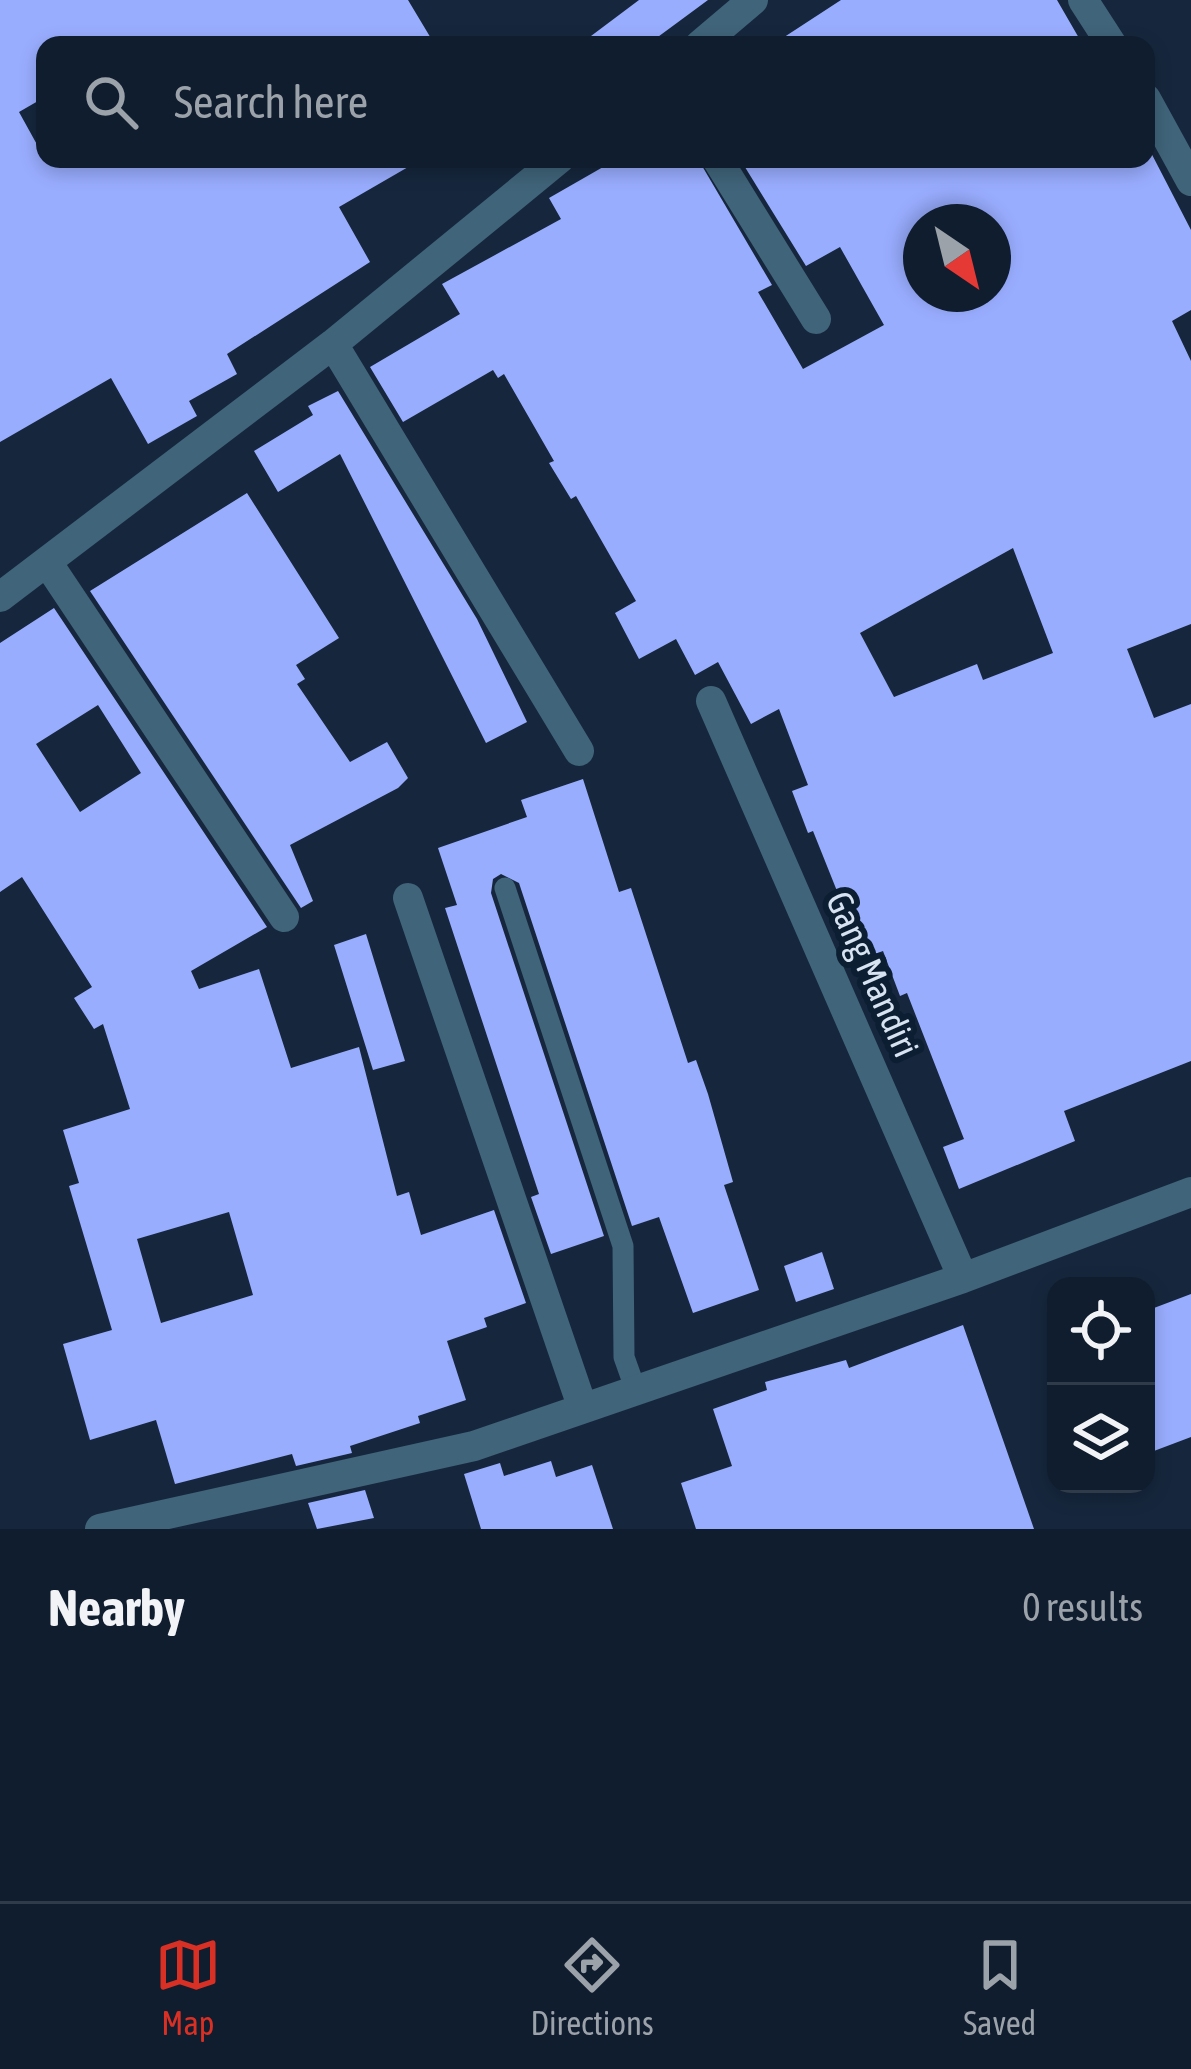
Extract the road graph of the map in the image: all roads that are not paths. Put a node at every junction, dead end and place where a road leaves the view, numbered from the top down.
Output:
1 (753, 0) edge
2 (1083, 0) edge
3 (711, 36) edge
4 (1106, 36) edge
5 (1155, 115) edge
6 (548, 168) edge
7 (723, 168) edge
8 (1191, 181) edge
9 (816, 319) dead end
10 (333, 344) junction
11 (47, 562) junction
12 (0, 597) edge
13 (711, 701) dead end
14 (579, 751) dead end
15 (505, 888) dead end
16 (408, 898) dead end
17 (284, 917) dead end
18 (1191, 1192) edge
19 (963, 1278) junction
20 (634, 1388) junction
21 (582, 1406) junction
22 (100, 1529) edge

1 - 3 street
2 - 4 street
5 - 8 street
6 - 10 street
7 - 9 street
10 - 11 street
10 - 14 street
11 - 12 street
11 - 17 street
13 - 19 street, Gang Mandiri
15 - 20 lane
16 - 21 street
18 - 19 street
19 - 20 street
20 - 21 street
21 - 22 street

